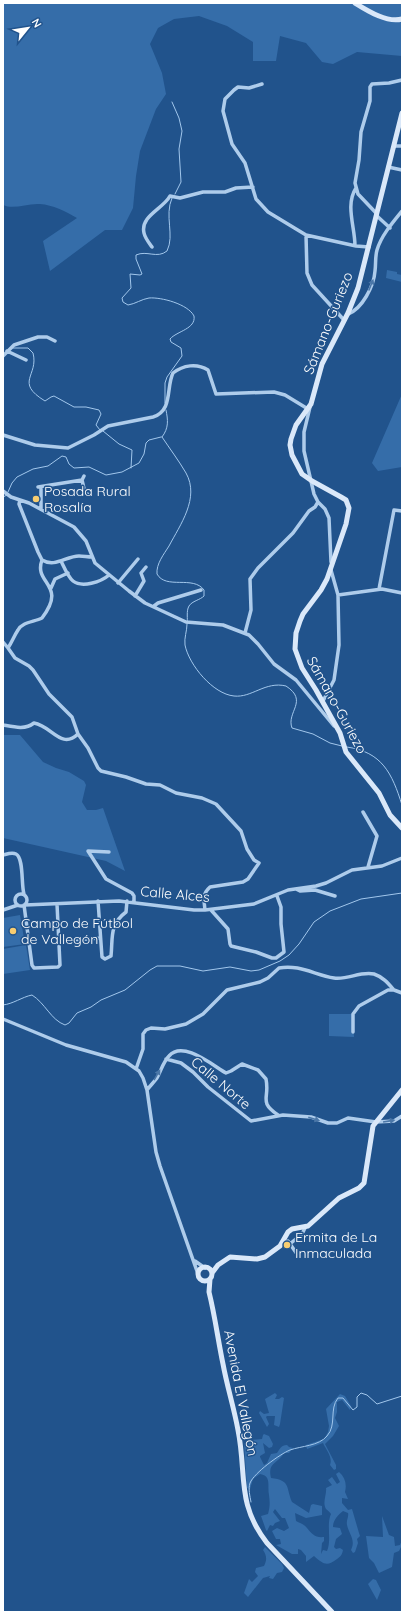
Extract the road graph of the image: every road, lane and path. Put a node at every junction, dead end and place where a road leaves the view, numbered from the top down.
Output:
1 (356, 3) edge
2 (402, 19) edge
3 (402, 80) edge
4 (262, 84) dead end
5 (402, 113) edge
6 (394, 146) junction
7 (402, 146) edge
8 (388, 167) junction
9 (402, 170) edge
10 (253, 187) junction
11 (356, 188) junction
12 (402, 211) edge
13 (377, 215) junction
14 (390, 228) junction
15 (306, 235) junction
16 (355, 246) junction
17 (152, 247) dead end
18 (369, 247) junction
19 (347, 314) junction
20 (344, 320) junction
21 (55, 341) dead end
22 (7, 351) junction
23 (3, 356) edge
24 (26, 360) dead end
25 (311, 403) junction
26 (308, 409) junction
27 (3, 435) edge
28 (84, 476) dead end
29 (82, 480) junction
30 (312, 482) junction
31 (4, 492) edge
32 (90, 495) dead end
33 (20, 500) junction
34 (318, 502) junction
35 (41, 509) junction
36 (402, 511) edge
37 (92, 557) junction
38 (138, 559) dead end
39 (42, 560) junction
40 (61, 561) junction
41 (146, 567) dead end
42 (331, 568) junction
43 (68, 573) junction
44 (109, 575) junction
45 (118, 582) junction
46 (51, 588) junction
47 (379, 589) junction
48 (201, 590) dead end
49 (402, 593) edge
50 (338, 595) junction
51 (135, 596) junction
52 (154, 606) junction
53 (246, 634) junction
54 (3, 642) edge
55 (8, 648) junction
56 (323, 701) junction
57 (3, 726) edge
58 (338, 729) junction
59 (78, 734) junction
60 (363, 812) dead end
61 (402, 828) edge
62 (109, 852) dead end
63 (3, 855) edge
64 (402, 858) edge
65 (368, 867) junction
66 (22, 886) junction
67 (295, 889) junction
68 (19, 894) junction
69 (24, 894) junction
70 (277, 896) junction
71 (336, 896) dead end
72 (27, 901) junction
73 (127, 901) junction
74 (15, 902) junction
75 (98, 902) junction
76 (134, 902) junction
77 (57, 904) junction
78 (22, 905) junction
79 (32, 905) junction
80 (8, 909) junction
81 (3, 910) edge
82 (205, 910) junction
83 (211, 910) junction
84 (100, 938) junction
85 (59, 941) junction
86 (276, 959) junction
87 (278, 966) junction
88 (394, 990) junction
89 (402, 993) edge
90 (3, 1019) edge
91 (353, 1032) dead end
92 (166, 1059) junction
93 (136, 1069) junction
94 (147, 1090) junction
95 (402, 1090) edge
96 (278, 1115) junction
97 (402, 1116) edge
98 (376, 1122) junction
99 (305, 1228) junction
100 (291, 1243) junction
101 (282, 1244) junction
102 (297, 1254) dead end
103 (192, 1259) junction
104 (209, 1270) junction
105 (198, 1274) junction
106 (210, 1279) junction
107 (201, 1280) junction
108 (210, 1292) junction
109 (332, 1612) edge

1 - 2 street
3 - 11 street
4 - 10 street
5 - 6 street, Sámano-Guriezo
6 - 7 street
6 - 8 street, Sámano-Guriezo
8 - 9 street
8 - 13 street, Sámano-Guriezo
10 - 15 street
10 - 17 street
11 - 13 street
11 - 16 street
12 - 14 street
13 - 14 street
13 - 18 street, Sámano-Guriezo
19 -> 14 street
15 - 16 street
15 - 20 street
16 - 18 street
18 - 19 street, Sámano-Guriezo
19 - 20 street, Sámano-Guriezo
20 - 25 street, Sámano-Guriezo
21 - 22 street
22 - 23 street
22 - 24 street
25 - 26 street, Sámano-Guriezo
25 - 30 street
26 - 27 street
26 - 30 street, Sámano-Guriezo
28 - 29 street
29 - 32 street
29 - 35 street
30 - 34 street
30 - 42 street, Sámano-Guriezo
31 - 33 street
33 - 35 street
33 - 39 street
34 - 42 street
34 - 53 street
35 - 37 street
36 - 47 street
37 - 40 street
37 - 44 street
38 - 45 street
39 - 40 street
39 - 46 street
40 - 43 street
41 - 51 street
42 - 50 street
42 - 56 street, Sámano-Guriezo
43 - 44 street
43 - 46 street
44 - 45 street
45 - 51 street
46 - 55 street
47 - 49 street
47 - 50 street
48 - 52 street
50 - 56 street
51 - 52 street
52 - 53 street
53 - 58 street
54 - 55 street
55 - 59 street
56 - 58 street, Sámano-Guriezo
57 - 59 street
58 - 61 street, Sámano-Guriezo
59 - 82 street
60 - 65 street
62 - 76 street
63 - 66 street
64 - 65 street, Calle Alces
65 - 67 street, Calle Alces
66 - 68 street
66 - 69 street
67 - 70 street, Calle Alces
67 - 71 street
68 - 69 street
68 - 74 street
69 - 72 street
70 - 83 street, Calle Alces
70 - 86 street
72 - 78 street
72 - 79 street
73 - 75 street, Calle Alces
73 - 76 street, Calle Alces
73 - 84 street
74 - 78 street
74 - 80 street
75 - 77 street, Calle Alces
75 - 84 street
76 - 82 street, Calle Alces
77 - 79 street, Calle Alces
77 - 85 street
78 - 79 street, Calle Alces
78 - 80 street, Calle Alces
78 - 85 street
80 - 81 street, Calle Alces
82 - 83 street, Calle Alces
83 - 86 street
84 - 85 street
86 - 87 street
87 - 88 street
87 - 93 street
88 - 89 street
88 - 91 street
90 - 93 street
94 -> 92 street
92 - 96 street, Calle Norte
92 - 96 street
93 - 94 street
94 - 103 street
95 - 98 street
96 -> 98 street, Calle Norte
98 -> 97 street, Calle Norte
98 - 99 street
99 - 100 street
99 - 101 street
100 - 101 street
100 - 102 street
101 - 104 street
103 - 104 street
103 - 105 street
104 - 105 street
104 - 106 street
105 - 107 street
106 - 107 street
106 - 108 street, Avenida El Vallegón
107 - 108 street
108 - 109 street, Avenida El Vallegón

